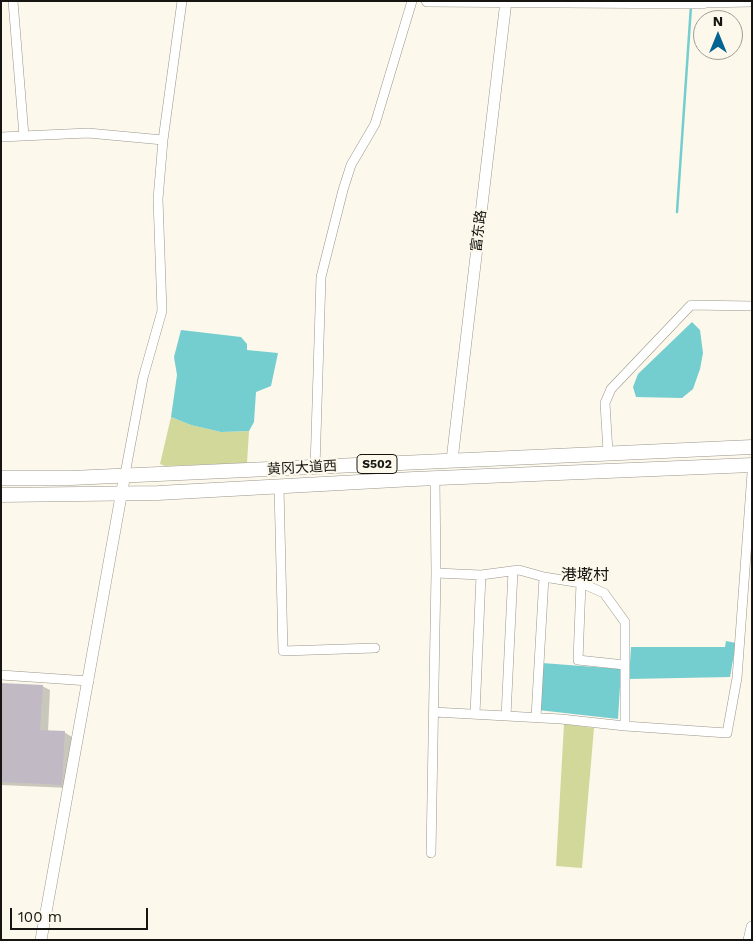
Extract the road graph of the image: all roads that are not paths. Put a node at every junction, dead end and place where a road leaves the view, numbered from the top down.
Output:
1 (13, 1) edge
2 (182, 1) edge
3 (412, 1) edge
4 (427, 1) edge
5 (506, 2) edge
6 (752, 2) edge
7 (703, 4) joint
8 (24, 136) junction
9 (1, 137) edge
10 (163, 140) junction
11 (752, 306) edge
12 (752, 447) edge
13 (608, 452) junction
14 (452, 460) junction
15 (752, 466) edge
16 (314, 468) junction
17 (752, 473) edge
18 (125, 474) junction
19 (1, 478) edge
20 (435, 478) junction
21 (278, 487) junction
22 (121, 494) junction
23 (1, 495) edge
24 (513, 570) junction
25 (436, 573) junction
26 (481, 575) junction
27 (544, 577) junction
28 (581, 583) junction
29 (375, 648) dead end
30 (625, 665) junction
31 (1, 675) edge
32 (89, 681) junction
33 (434, 712) junction
34 (475, 714) junction
35 (506, 716) junction
36 (536, 718) junction
37 (625, 726) junction
38 (431, 853) dead end
39 (752, 927) edge
40 (42, 940) edge
41 (749, 940) edge

1 - 8 street
2 - 10 street
3 - 16 street
4 - 5 street
5 - 7 street
5 - 14 street, 富东路
6 - 7 street
8 - 9 street
8 - 10 street
10 - 18 street
11 - 13 street
12 - 13 main road, 黄冈大道西 / S502
13 - 14 main road, 黄冈大道西 / S502
14 - 16 main road, 黄冈大道西 / S502
15 - 20 main road, 黄冈大道西 / S502
16 - 18 main road, 黄冈大道西 / S502
17 - 37 street
18 - 19 main road, 黄冈大道西 / S502
18 - 22 street
20 - 21 main road, 黄冈大道西 / S502
20 - 25 street
21 - 22 main road, 黄冈大道西 / S502
21 - 29 street
22 - 23 main road, 黄冈大道西 / S502
22 - 32 street
24 - 26 street
24 - 27 street
24 - 35 street
25 - 26 street
25 - 33 street
26 - 34 street
27 - 28 street
27 - 36 street
28 - 30 street
28 - 30 street
30 - 37 street
31 - 32 street
32 - 40 street
33 - 34 street
33 - 38 street
34 - 35 street
35 - 36 street
36 - 37 street
39 - 41 street

